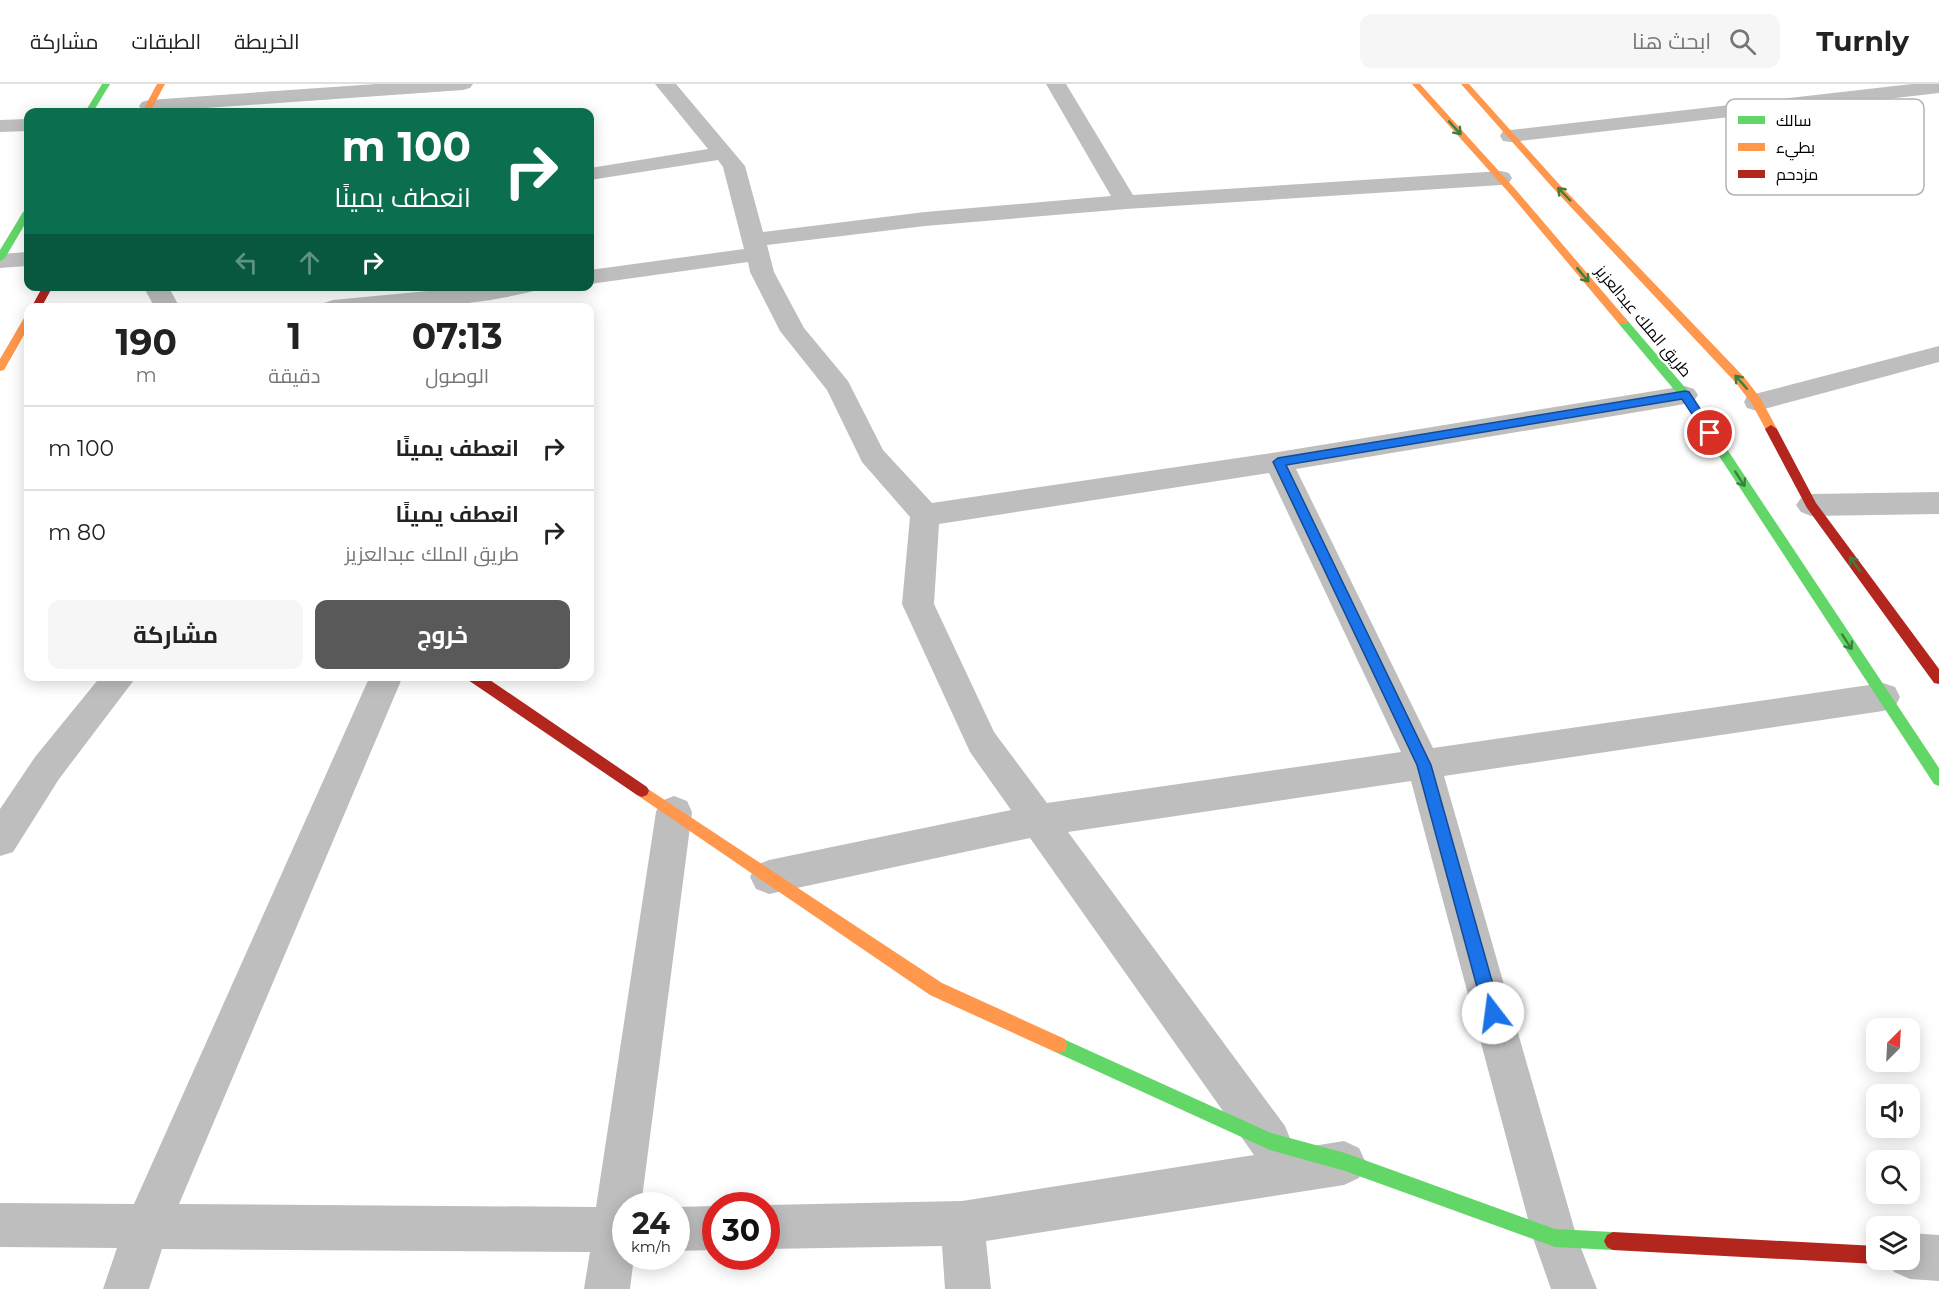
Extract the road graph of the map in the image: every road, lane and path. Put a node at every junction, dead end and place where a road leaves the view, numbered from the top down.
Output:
1 (106, 84) edge
2 (161, 84) edge
3 (463, 84) edge
4 (665, 84) edge
5 (1056, 84) edge
6 (1416, 84) edge
7 (1465, 84) edge
8 (1939, 87) edge
9 (1834, 99) edge
10 (91, 108) edge
11 (149, 108) edge
12 (161, 108) edge
13 (1726, 111) edge
14 (24, 125) edge
15 (0, 126) edge
16 (1511, 136) junction
17 (723, 153) junction
18 (594, 173) edge
19 (1501, 178) junction
20 (1126, 202) junction
21 (24, 219) edge
22 (756, 247) junction
23 (0, 259) edge
24 (24, 259) edge
25 (594, 275) edge
26 (497, 291) edge
27 (386, 303) edge
28 (24, 327) edge
29 (1939, 354) edge
30 (0, 368) edge
31 (1685, 395) junction
32 (1757, 402) junction
33 (1278, 462) junction
34 (1939, 503) edge
35 (1811, 505) junction
36 (925, 515) junction
37 (1939, 679) edge
38 (117, 681) edge
39 (385, 681) edge
40 (480, 681) edge
41 (1883, 697) junction
42 (1424, 765) junction
43 (1939, 780) edge
44 (674, 812) junction
45 (1039, 820) junction
46 (0, 840) edge
47 (769, 877) junction
48 (1270, 1141) junction
49 (1345, 1162) junction
50 (625, 1192) edge
51 (962, 1223) junction
52 (0, 1225) edge
53 (147, 1226) junction
54 (780, 1227) edge
55 (612, 1230) edge
56 (1555, 1238) junction
57 (1866, 1254) edge
58 (1920, 1257) edge
59 (1939, 1258) edge
60 (612, 1266) edge
61 (126, 1289) edge
62 (607, 1289) edge
63 (968, 1289) edge
64 (1574, 1289) edge

1 - 10 main road
2 - 11 main road
3 - 12 street
4 - 17 street
5 - 20 street
6 -> 19 main road, طريق الملك عبدالعزيز
7 - 16 main road, طريق الملك عبدالعزيز
8 - 9 street
13 - 16 street
14 - 15 street
32 -> 16 main road, طريق الملك عبدالعزيز
17 - 18 street
17 - 22 street
19 - 20 street
19 -> 31 main road, طريق الملك عبدالعزيز
20 - 22 street
21 - 23 main road
22 - 25 street
22 - 36 street
23 - 24 street
26 - 27 street
28 - 30 main road
29 - 32 street
31 - 33 street
31 -> 41 main road, طريق الملك عبدالعزيز
32 - 35 main road, طريق الملك عبدالعزيز
33 - 36 street
33 - 42 street
34 - 35 street
37 -> 35 main road, طريق الملك عبدالعزيز
36 - 45 street
38 - 46 street
39 - 53 street
40 - 44 main road
41 - 42 street
41 - 43 main road, طريق الملك عبدالعزيز
42 - 45 street
42 - 56 street
44 - 47 main road
44 - 50 street
45 - 47 street
45 - 48 street
47 - 48 main road
48 - 49 main road
49 - 51 street
49 - 56 main road
51 - 54 street
51 - 63 street
52 - 53 street
53 - 55 street
53 - 61 street
56 - 57 main road
56 - 64 street
58 - 59 street
60 - 62 street

